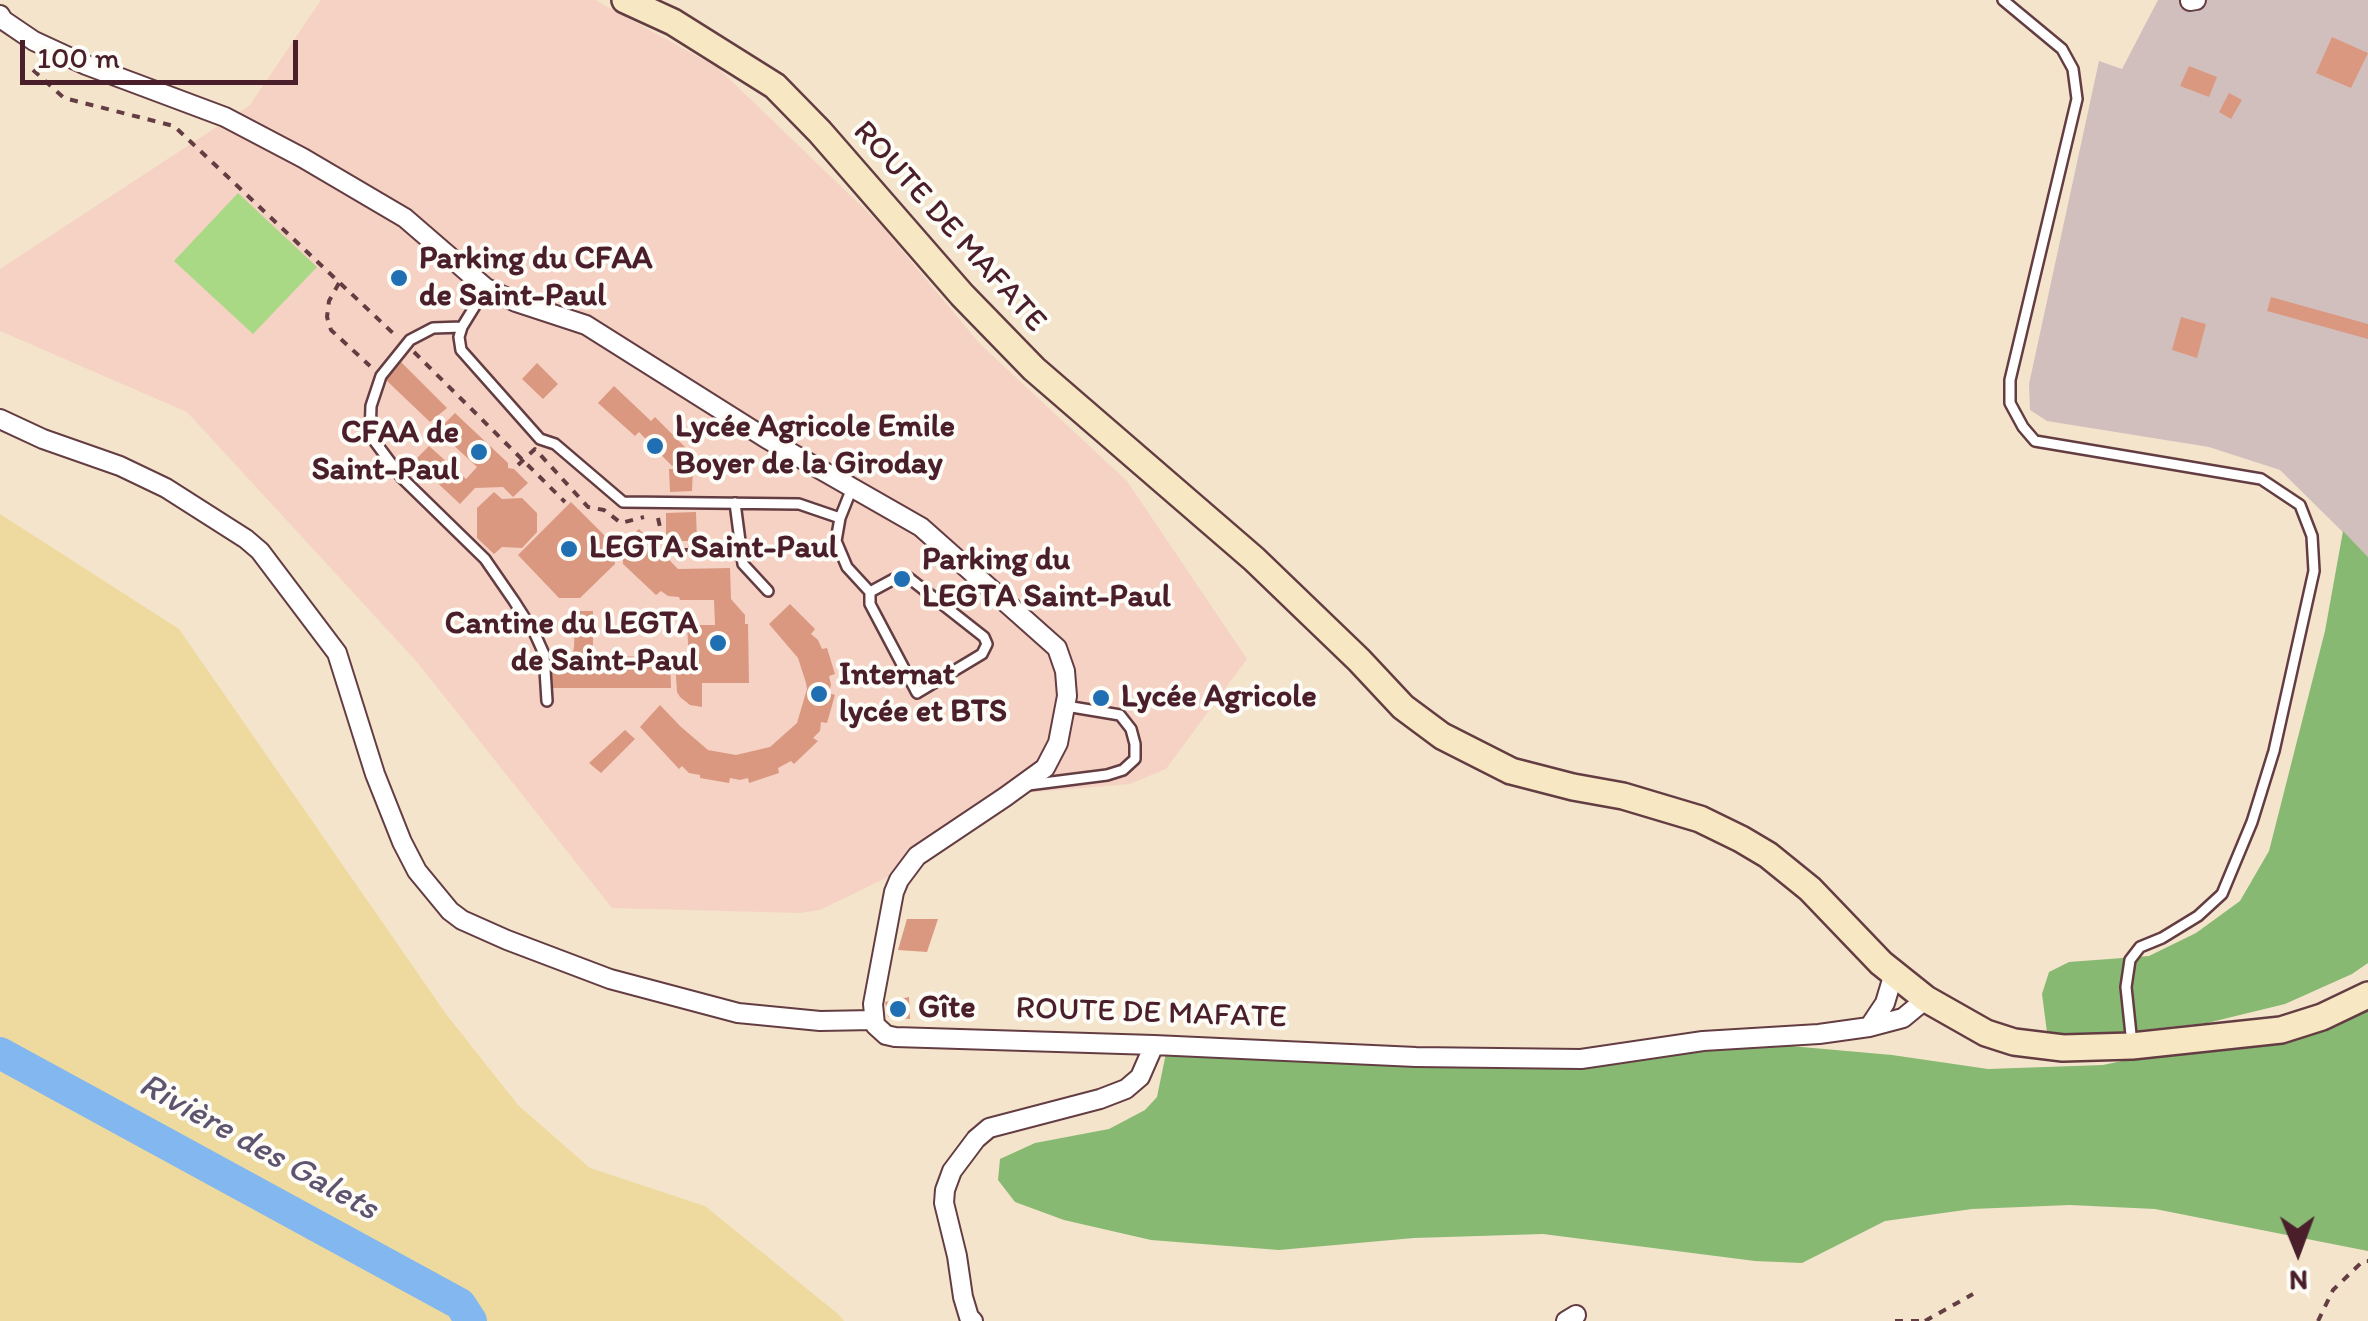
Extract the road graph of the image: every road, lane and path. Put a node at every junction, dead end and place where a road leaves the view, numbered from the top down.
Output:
1 (625, 0) edge
2 (2003, 0) edge
3 (0, 15) edge
4 (33, 70) dead end
5 (339, 283) junction
6 (486, 288) junction
7 (462, 327) junction
8 (406, 345) junction
9 (381, 376) junction
10 (0, 419) edge
11 (852, 488) junction
12 (565, 502) dead end
13 (735, 503) junction
14 (840, 518) junction
15 (768, 591) dead end
16 (870, 592) junction
17 (547, 701) dead end
18 (1066, 706) junction
19 (1020, 786) junction
20 (1894, 973) junction
21 (2368, 996) edge
22 (1926, 999) junction
23 (873, 1020) junction
24 (1870, 1027) junction
25 (1154, 1045) junction
26 (2132, 1046) junction
27 (2368, 1261) edge
28 (1972, 1294) dead end
29 (973, 1321) edge
30 (1895, 1321) edge
31 (1923, 1321) edge
32 (2318, 1321) edge

1 - 20 main road, ROUTE DE MAFATE
2 - 26 lane
3 - 6 street
4 - 5 path
5 - 8 path
5 - 9 path
6 - 7 lane
6 - 11 street
7 - 8 lane
7 - 13 lane
8 - 9 lane
8 - 12 path
9 - 17 lane
10 - 23 street
11 - 14 lane
11 - 18 street
13 - 14 lane
13 - 15 lane
14 - 16 lane
16 - 16 lane
18 - 19 street
18 - 19 lane
19 - 23 street
20 - 22 main road, ROUTE DE MAFATE
20 - 24 street
21 - 26 main road, ROUTE DE MAFATE
22 - 24 street, ROUTE DE MAFATE
22 - 26 main road, ROUTE DE MAFATE
23 - 25 street, ROUTE DE MAFATE
24 - 25 street, ROUTE DE MAFATE
25 - 29 street
27 - 32 path
28 - 31 path
30 - 31 path

